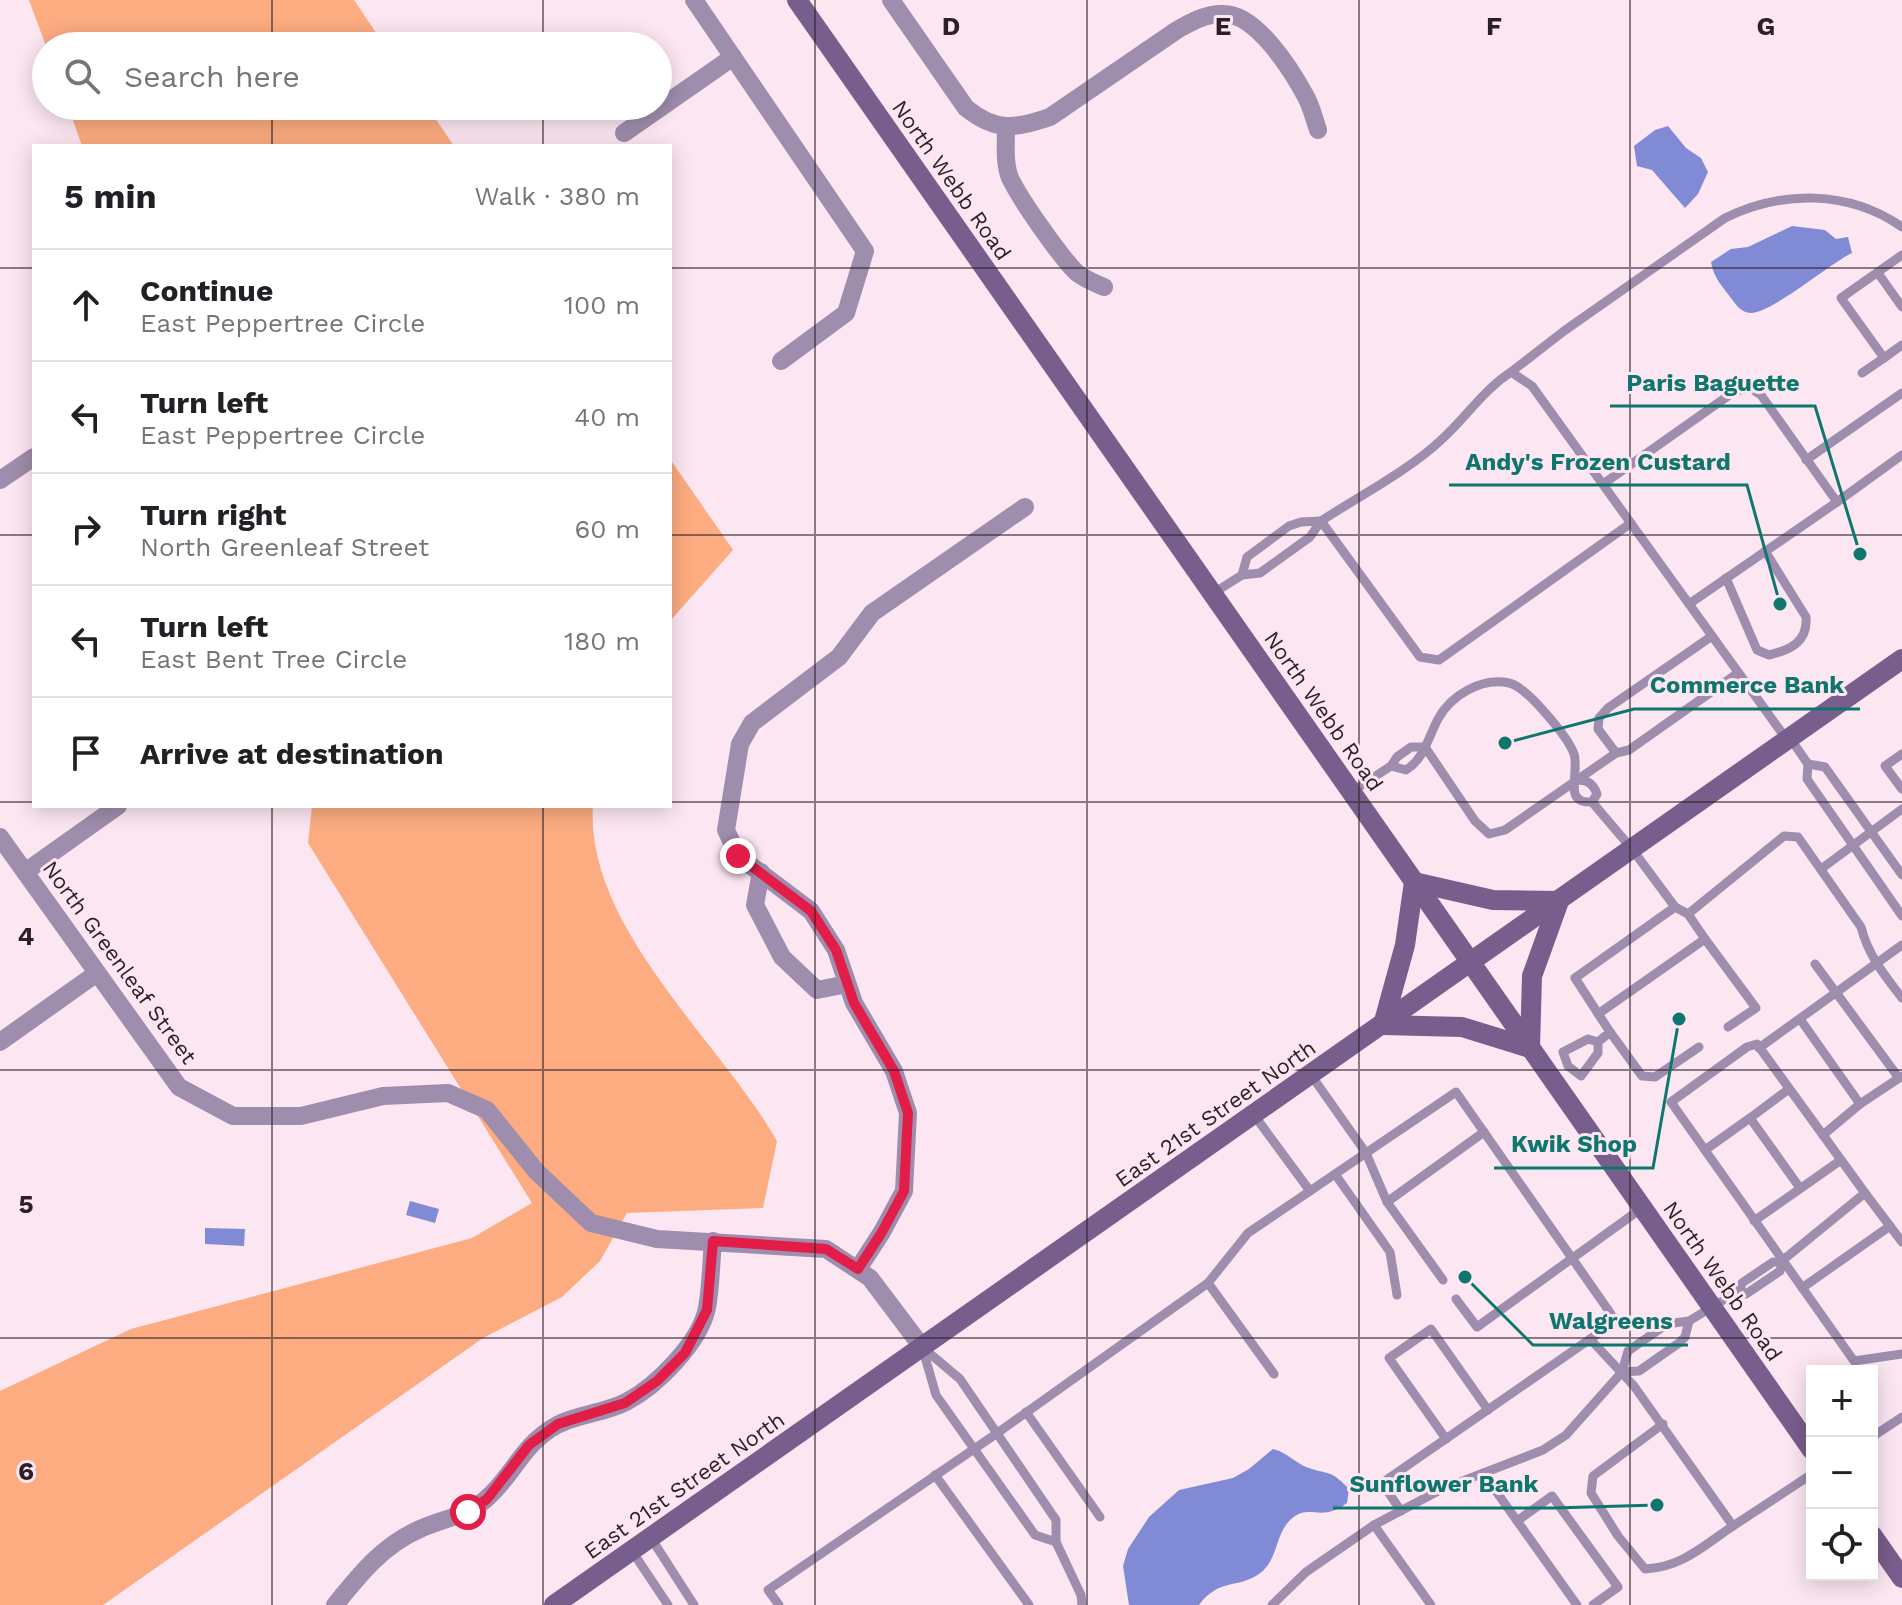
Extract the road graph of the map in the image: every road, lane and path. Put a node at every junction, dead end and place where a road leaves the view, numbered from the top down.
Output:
1 (694, 0) edge
2 (797, 0) edge
3 (891, 0) edge
4 (733, 57) junction
5 (672, 100) edge
6 (643, 120) edge
7 (1006, 127) junction
8 (1318, 130) dead end
9 (624, 133) dead end
10 (1902, 227) edge
11 (1902, 255) edge
12 (1878, 273) junction
13 (1104, 287) dead end
14 (1902, 307) edge
15 (1902, 345) edge
16 (1884, 358) junction
17 (781, 361) dead end
18 (1511, 372) junction
19 (1862, 373) dead end
20 (1902, 393) edge
21 (1902, 455) edge
22 (32, 458) edge
23 (1806, 460) junction
24 (0, 480) edge
25 (1603, 484) junction
26 (1837, 502) junction
27 (1025, 507) dead end
28 (1321, 521) junction
29 (1631, 523) junction
30 (1765, 551) junction
31 (1242, 575) junction
32 (1726, 578) junction
33 (1212, 594) junction
34 (1689, 604) junction
35 (1712, 636) junction
36 (1902, 659) edge
37 (1738, 673) junction
38 (1789, 739) junction
39 (1425, 747) junction
40 (1616, 753) junction
41 (1902, 754) edge
42 (1808, 764) junction
43 (1391, 766) junction
44 (1576, 780) junction
45 (1902, 789) edge
46 (1351, 792) junction
47 (1592, 802) junction
48 (115, 808) edge
49 (1902, 809) edge
50 (1871, 832) junction
51 (0, 837) edge
52 (1854, 845) junction
53 (1632, 849) junction
54 (1821, 869) junction
55 (25, 872) junction
56 (761, 872) junction
57 (1902, 875) edge
58 (1414, 882) junction
59 (1559, 901) junction
60 (1675, 907) junction
61 (1688, 914) junction
62 (1902, 916) edge
63 (1705, 939) junction
64 (1902, 945) edge
65 (1470, 963) junction
66 (1876, 963) junction
67 (1815, 964) dead end
68 (97, 973) junction
69 (847, 984) junction
70 (1836, 992) junction
71 (1902, 998) edge
72 (1598, 1014) junction
73 (1800, 1019) junction
74 (1383, 1025) junction
75 (1728, 1027) dead end
76 (1610, 1032) junction
77 (0, 1042) edge
78 (1598, 1042) junction
79 (1699, 1047) dead end
80 (1530, 1048) junction
81 (1759, 1048) junction
82 (1559, 1071) junction
83 (1311, 1075) junction
84 (1900, 1077) edge
85 (1789, 1089) junction
86 (1860, 1104) junction
87 (1254, 1115) junction
88 (1750, 1118) junction
89 (1484, 1132) junction
90 (1823, 1135) junction
91 (1705, 1150) junction
92 (1366, 1153) junction
93 (1841, 1160) junction
94 (1335, 1174) junction
95 (1800, 1188) junction
96 (1310, 1191) junction
97 (1865, 1193) junction
98 (1387, 1202) junction
99 (1642, 1208) junction
100 (1754, 1221) junction
101 (1895, 1227) edge
102 (713, 1241) junction
103 (1902, 1242) edge
104 (1574, 1258) junction
105 (1782, 1261) junction
106 (858, 1269) junction
107 (1443, 1280) dead end
108 (1208, 1283) junction
109 (1802, 1288) junction
110 (1397, 1295) dead end
111 (1456, 1299) dead end
112 (1713, 1307) junction
113 (1689, 1321) junction
114 (1590, 1339) junction
115 (922, 1347) junction
116 (1902, 1354) edge
117 (1622, 1372) junction
118 (1274, 1374) dead end
119 (1488, 1410) junction
120 (1026, 1412) junction
121 (1902, 1417) edge
122 (1663, 1424) junction
123 (1878, 1433) edge
124 (996, 1434) junction
125 (1446, 1439) junction
126 (1806, 1441) edge
127 (973, 1449) junction
128 (1483, 1473) junction
129 (935, 1475) junction
130 (1806, 1478) edge
131 (1401, 1511) junction
132 (1100, 1517) dead end
133 (1517, 1521) junction
134 (1374, 1525) junction
135 (1733, 1526) junction
136 (651, 1538) junction
137 (1056, 1542) junction
138 (1878, 1544) edge
139 (632, 1551) junction
140 (1902, 1578) edge
141 (335, 1605) edge
142 (554, 1605) edge
143 (668, 1605) edge
144 (694, 1605) edge
145 (779, 1605) edge
146 (1029, 1605) edge
147 (1082, 1605) edge
148 (1272, 1605) edge
149 (1431, 1605) edge
150 (1577, 1605) edge
151 (1593, 1605) edge

1 - 4 street
2 - 33 main road, North Webb Road
3 - 7 street
4 - 5 street
4 - 17 street
6 - 9 street
7 - 8 street
7 - 13 street
10 - 18 lane
11 - 12 lane
12 - 14 lane
12 - 16 lane
15 - 16 lane
16 - 19 lane
18 - 25 lane
18 - 28 lane
20 - 23 lane
21 - 26 lane
22 - 24 street
23 - 25 lane
23 - 26 lane
25 - 29 lane
26 - 30 lane
27 - 56 street
28 - 29 lane
28 - 31 lane
28 - 31 lane
29 - 34 lane
30 - 32 lane
30 - 32 lane
31 - 33 lane
32 - 34 lane
33 - 46 main road, North Webb Road
34 - 35 lane
35 - 37 lane
35 - 40 lane
36 - 38 main road, East 21st Street North
37 - 38 lane
37 - 40 lane
38 - 42 lane
38 - 53 main road, East 21st Street North
39 - 43 lane
39 - 43 lane
39 - 44 lane
39 - 44 lane
40 - 44 lane
41 - 45 lane
42 - 50 lane
42 - 52 lane
43 - 46 lane
44 - 47 lane
44 - 47 lane
46 - 58 main road, North Webb Road
47 - 53 lane
48 - 55 street
49 - 50 lane
50 - 52 lane
50 - 57 lane
51 - 55 street, North Greenleaf Street
52 - 54 lane
52 - 62 lane
53 - 59 main road, East 21st Street North
53 - 60 lane
54 - 61 lane
54 - 66 lane
55 - 68 street, North Greenleaf Street
56 - 69 street
56 - 69 street
58 - 59 main road
58 - 65 main road, North Webb Road
58 - 74 main road
59 - 65 main road, East 21st Street North
59 - 80 main road
60 - 61 lane
60 - 72 lane
61 - 63 lane
63 - 72 lane
63 - 75 lane
64 - 66 lane
65 - 74 main road, East 21st Street North
65 - 80 main road, North Webb Road
66 - 70 lane
66 - 71 lane
67 - 70 lane
68 - 77 street
68 - 102 street, North Greenleaf Street
69 - 106 street
70 - 73 lane
70 - 84 lane
72 - 76 lane
73 - 81 lane
73 - 86 lane
74 - 80 main road
74 - 83 main road, East 21st Street North
76 - 78 lane
76 - 79 lane
78 - 82 lane
78 - 82 lane
80 - 82 main road, North Webb Road
81 - 85 lane
81 - 91 lane
82 - 99 main road, North Webb Road
83 - 87 main road, East 21st Street North
83 - 92 lane
84 - 86 lane
85 - 88 lane
85 - 90 lane
86 - 90 lane
87 - 96 lane
87 - 115 main road, East 21st Street North
88 - 91 lane
88 - 95 lane
89 - 92 lane
89 - 98 lane
89 - 104 lane
90 - 93 lane
91 - 100 lane
92 - 94 lane
92 - 98 lane
93 - 95 lane
93 - 97 lane
94 - 96 lane
94 - 110 lane
95 - 100 lane
96 - 108 lane
97 - 101 lane
97 - 105 lane
98 - 107 lane
99 - 104 lane
99 - 112 main road, North Webb Road
100 - 105 lane
101 - 103 lane
101 - 109 lane
102 - 106 street, North Greenleaf Street
102 - 141 street
104 - 111 lane
104 - 114 lane
105 - 109 lane
105 - 112 lane
106 - 115 street, North Greenleaf Street
108 - 118 lane
108 - 120 lane
109 - 116 lane
112 - 113 lane
112 - 126 main road, North Webb Road
113 - 117 lane
113 - 117 lane
114 - 117 lane
114 - 119 lane
115 - 124 lane
115 - 127 lane
115 - 136 main road, East 21st Street North
117 - 122 lane
117 - 128 lane
119 - 125 lane
119 - 125 lane
120 - 124 lane
120 - 132 lane
121 - 123 lane
122 - 135 lane
122 - 135 lane
124 - 127 lane
124 - 137 lane
125 - 131 lane
127 - 129 lane
127 - 137 lane
128 - 131 lane
128 - 133 lane
129 - 145 lane
129 - 146 lane
130 - 135 lane
131 - 134 lane
133 - 150 lane
133 - 151 lane
134 - 148 lane
134 - 149 lane
136 - 139 main road, East 21st Street North
136 - 144 lane
137 - 147 lane
138 - 140 main road
139 - 142 main road, East 21st Street North
139 - 143 lane

